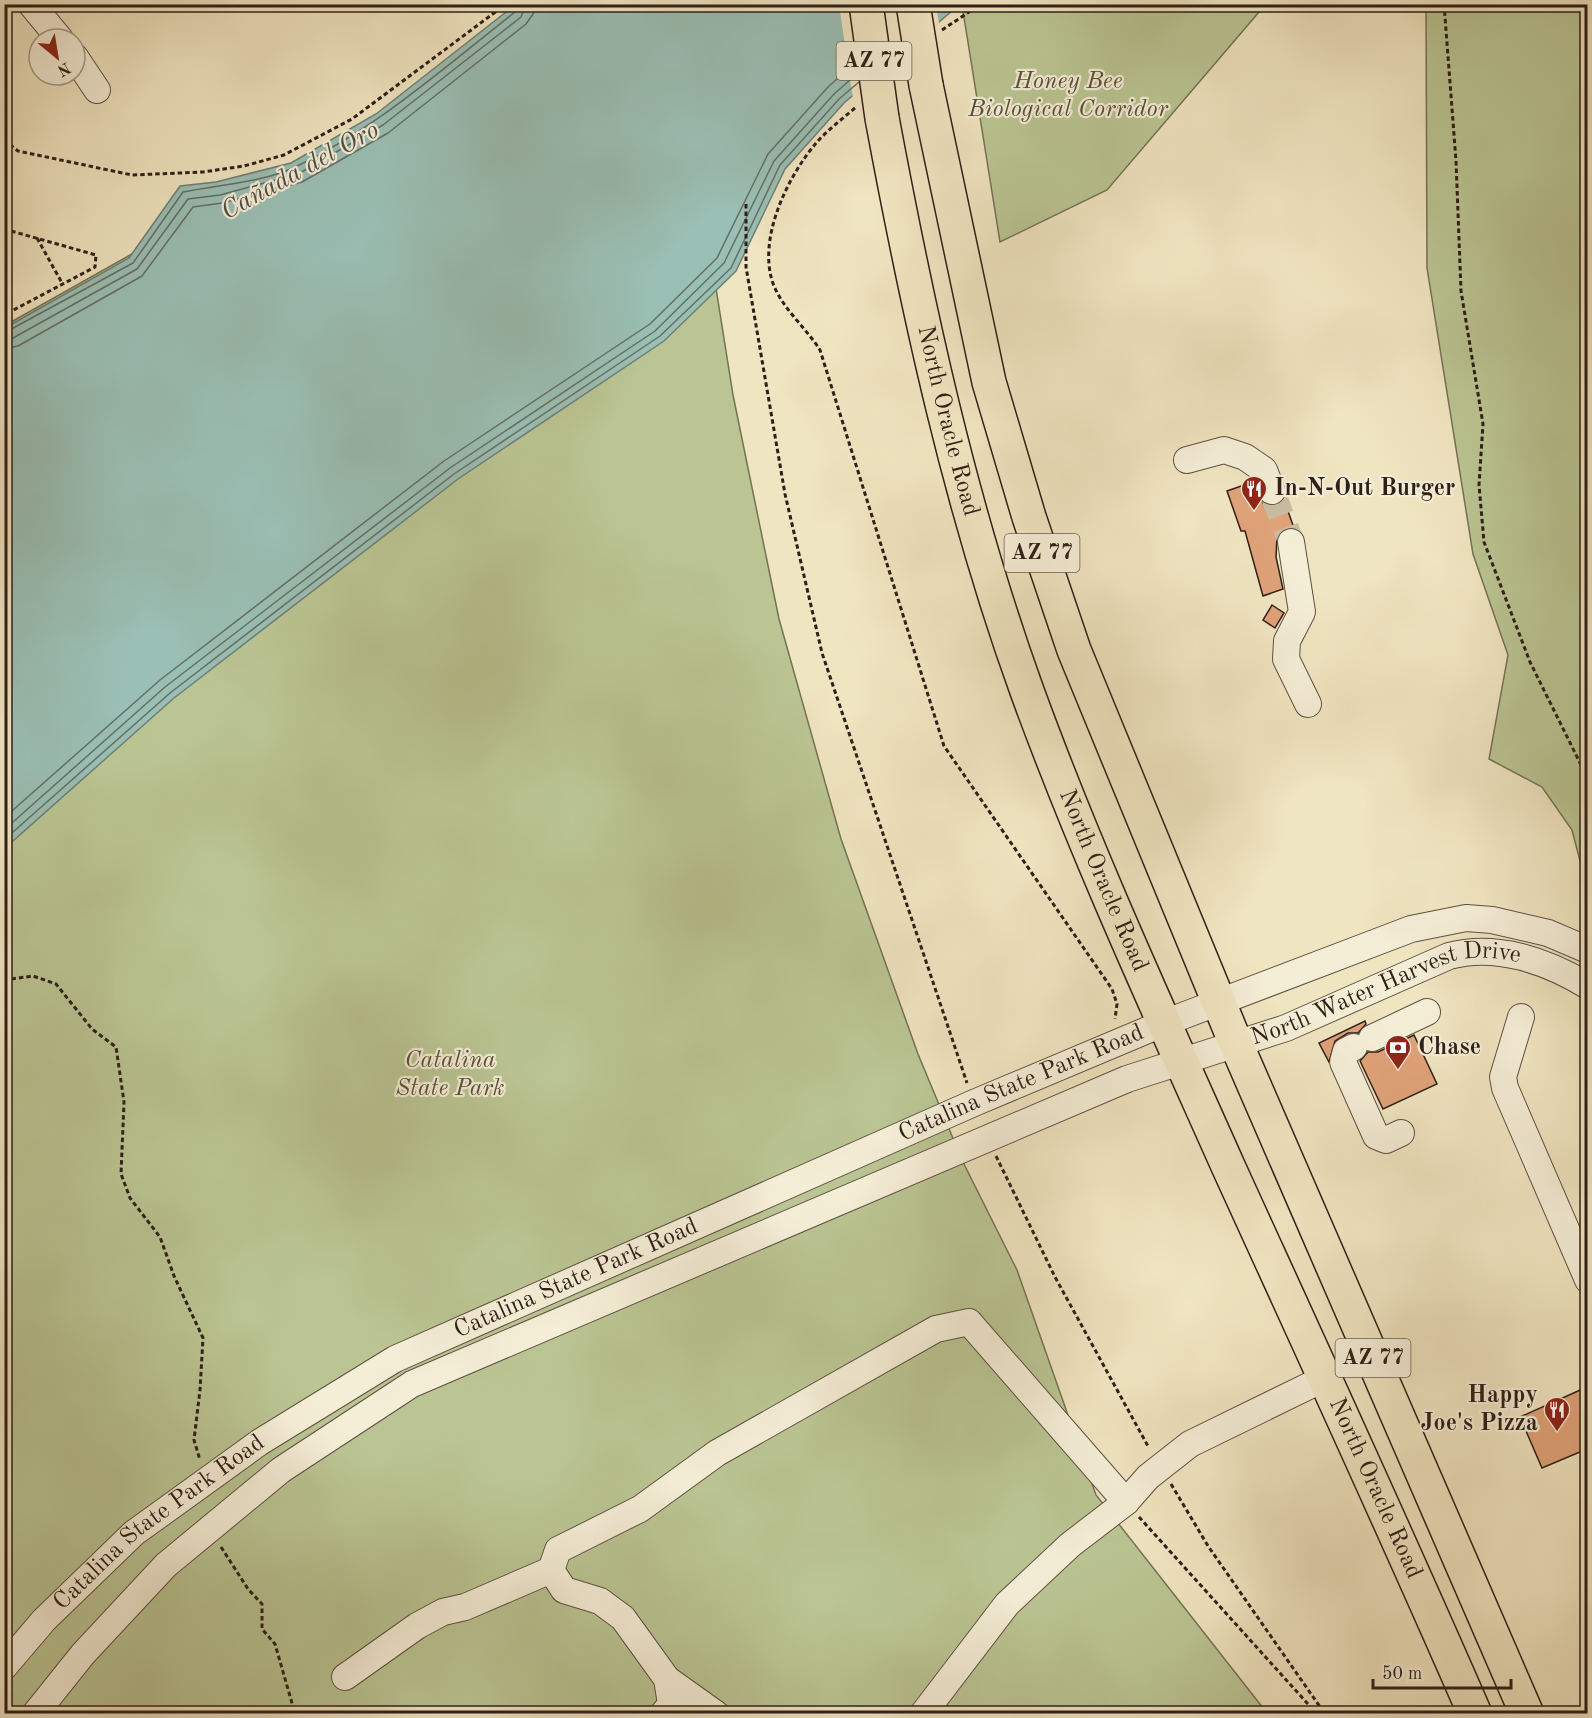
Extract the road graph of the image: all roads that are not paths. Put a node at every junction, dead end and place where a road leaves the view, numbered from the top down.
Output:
1 (31, 4) edge
2 (866, 4) edge
3 (913, 4) edge
4 (50, 27) edge
5 (87, 74) edge
6 (98, 90) dead end
7 (1187, 460) dead end
8 (1272, 491) tunnel mouth
9 (1291, 542) tunnel mouth
10 (1308, 704) dead end
11 (1587, 951) edge
12 (1587, 987) edge
13 (1218, 1003) junction
14 (1427, 1012) dead end
15 (1521, 1017) dead end
16 (1164, 1023) junction
17 (1235, 1043) junction
18 (1181, 1061) junction
19 (938, 1119) junction
20 (1401, 1132) dead end
21 (952, 1153) junction
22 (1587, 1280) edge
23 (1325, 1378) junction
24 (1126, 1502) junction
25 (551, 1570) junction
26 (4, 1667) edge
27 (345, 1677) dead end
28 (667, 1679) junction
29 (35, 1713) edge
30 (663, 1713) edge
31 (716, 1713) edge
32 (923, 1713) edge
33 (1475, 1713) edge
34 (1527, 1713) edge

1 - 4 street
2 - 16 highway, North Oracle Road / AZ 77, bridge
3 - 13 highway, North Oracle Road / AZ 77, bridge
5 - 6 street
7 - 8 street
9 - 10 street
11 - 13 street, North Water Harvest Drive
12 - 17 street, North Water Harvest Drive
13 - 16 street, Catalina State Park Road
13 - 17 highway, North Oracle Road / AZ 77
14 - 20 street
15 - 22 street
16 - 18 highway, North Oracle Road / AZ 77
16 - 19 street, Catalina State Park Road
17 - 18 street, North Water Harvest Drive
17 - 34 highway, North Oracle Road / AZ 77
18 - 21 street, Catalina State Park Road
18 - 23 highway, North Oracle Road / AZ 77
19 - 21 street
19 - 26 street, Catalina State Park Road
21 - 29 street, Catalina State Park Road
23 - 24 street
23 - 33 highway, North Oracle Road / AZ 77
24 - 25 street
24 - 32 street
25 - 27 street
25 - 28 street
28 - 30 street
28 - 31 street

